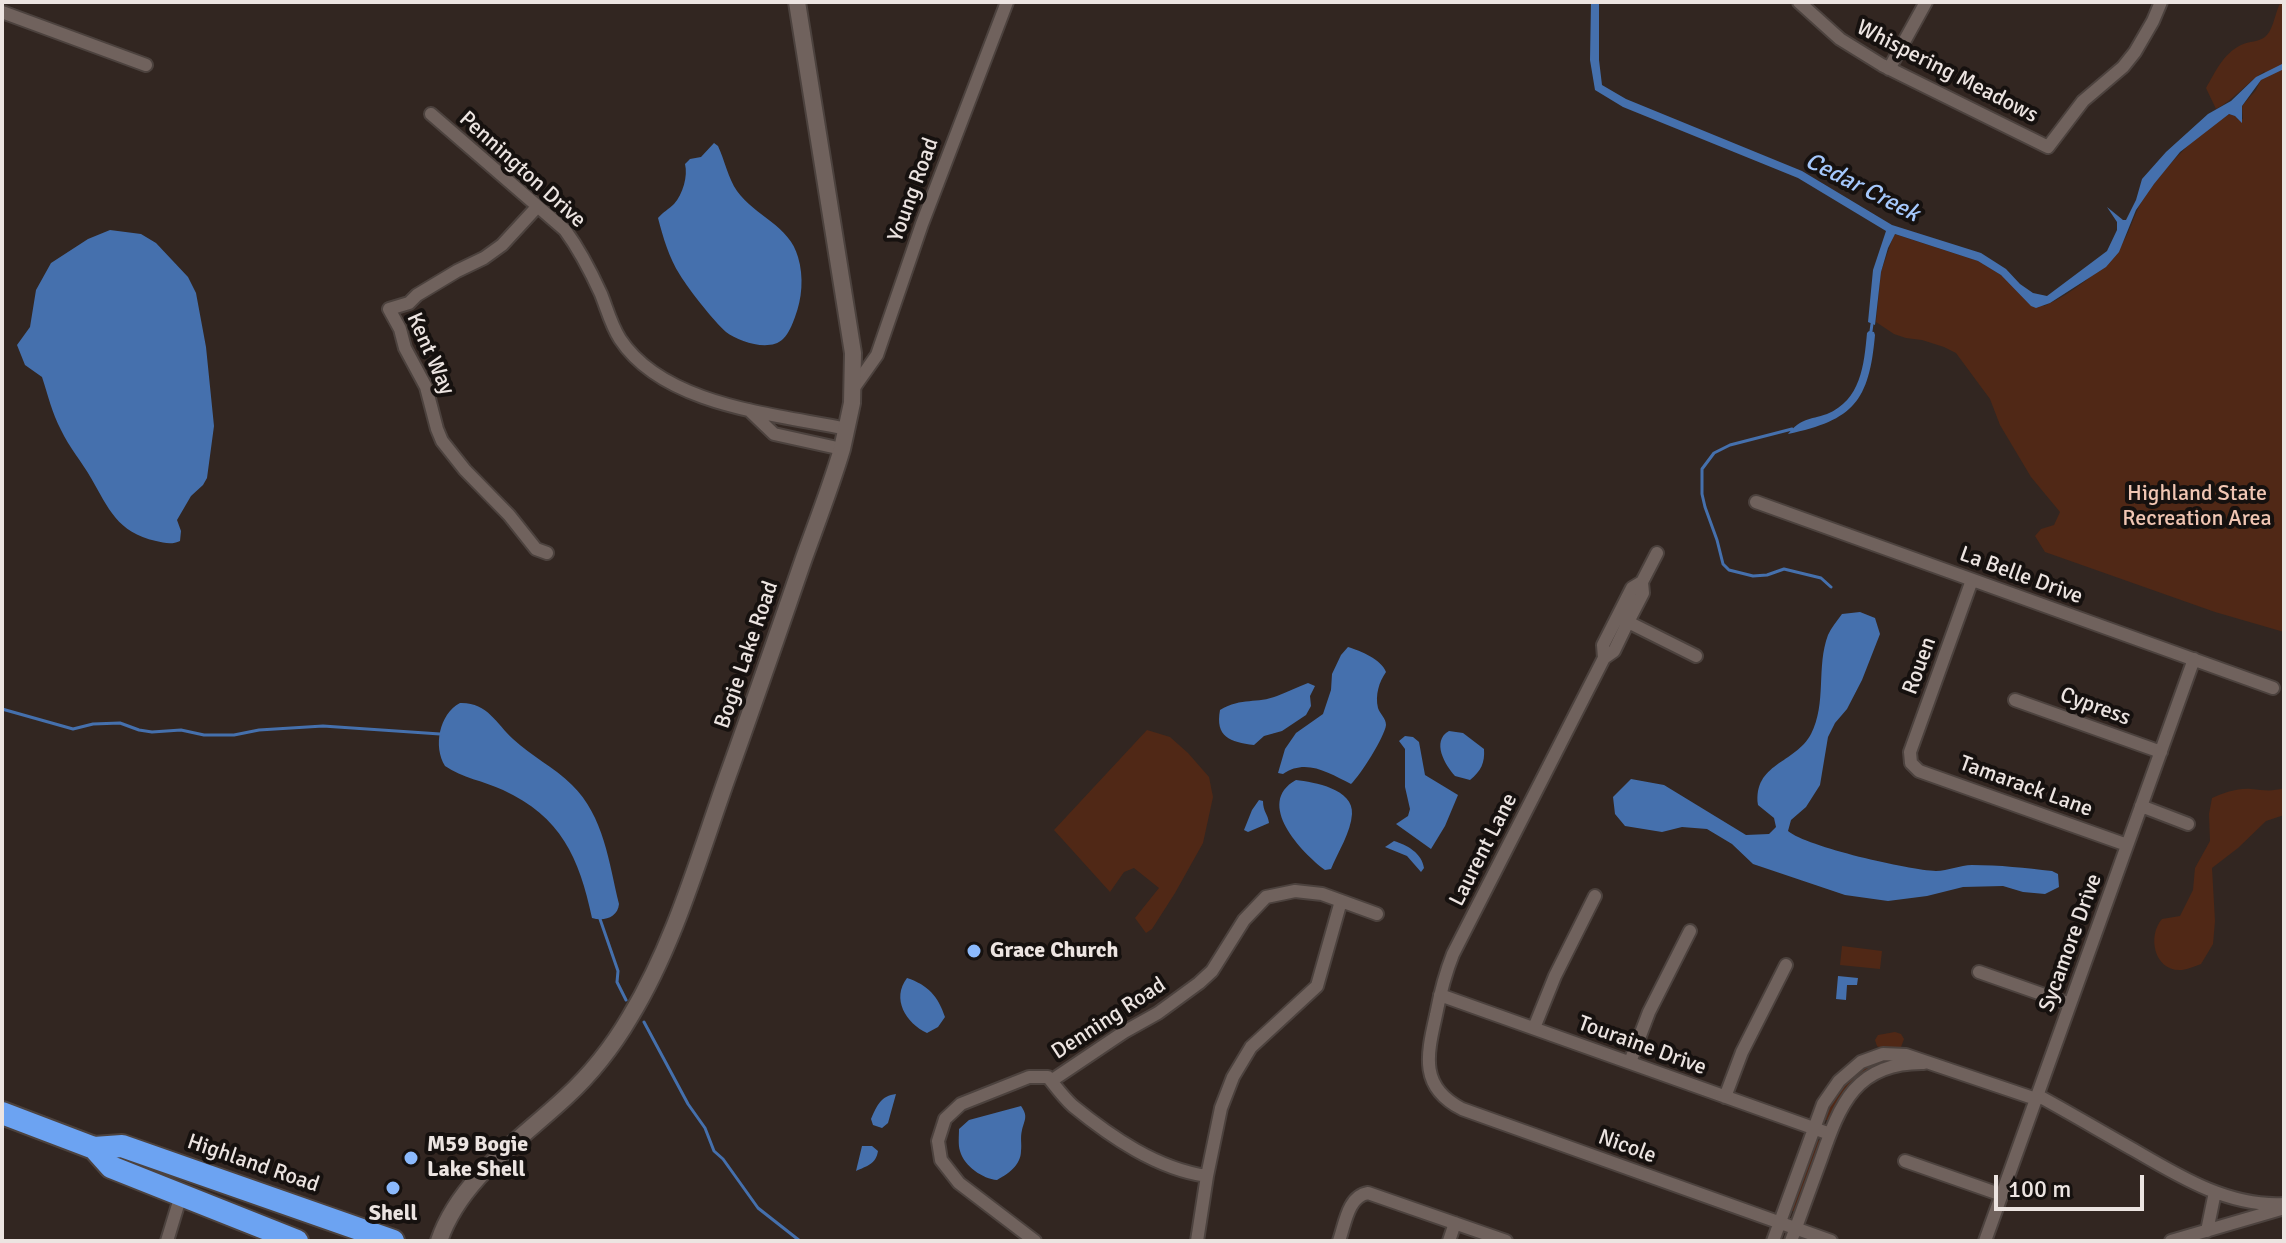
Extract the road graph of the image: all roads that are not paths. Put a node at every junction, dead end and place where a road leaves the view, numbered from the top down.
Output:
1 (797, 2) edge
2 (1007, 2) edge
3 (1799, 2) edge
4 (1926, 2) edge
5 (2161, 2) edge
6 (2, 12) edge
7 (146, 65) dead end
8 (1889, 69) junction
9 (431, 114) dead end
10 (537, 207) junction
11 (853, 389) junction
12 (749, 410) junction
13 (847, 429) junction
14 (842, 449) junction
15 (1756, 502) dead end
16 (547, 553) dead end
17 (1657, 553) dead end
18 (1972, 580) junction
19 (1623, 619) junction
20 (1696, 656) dead end
21 (2194, 659) junction
22 (2273, 688) dead end
23 (2015, 700) dead end
24 (2161, 752) junction
25 (1913, 766) joint
26 (2141, 806) junction
27 (2188, 824) dead end
28 (2127, 845) junction
29 (1595, 896) dead end
30 (1341, 901) junction
31 (1377, 914) dead end
32 (1690, 931) dead end
33 (1786, 965) dead end
34 (1979, 972) dead end
35 (1440, 995) junction
36 (2070, 1004) junction
37 (1534, 1028) junction
38 (1630, 1062) junction
39 (1935, 1065) junction
40 (1429, 1069) joint
41 (1051, 1081) junction
42 (1725, 1097) junction
43 (2037, 1097) junction
44 (2, 1113) edge
45 (1814, 1128) junction
46 (1830, 1134) junction
47 (94, 1148) junction
48 (1905, 1161) dead end
49 (195, 1172) junction
50 (1207, 1176) junction
51 (2215, 1192) junction
52 (181, 1195) junction
53 (2002, 1195) junction
54 (2284, 1206) edge
55 (1455, 1223) junction
56 (1779, 1223) junction
57 (2207, 1231) junction
58 (1794, 1235) edge
59 (167, 1241) edge
60 (297, 1241) edge
61 (393, 1241) edge
62 (439, 1241) edge
63 (1035, 1241) edge
64 (1197, 1241) edge
65 (1339, 1241) edge
66 (1449, 1241) edge
67 (1506, 1241) edge
68 (1773, 1241) edge
69 (1831, 1241) edge
70 (1985, 1241) edge
71 (2171, 1241) edge

1 - 11 main road, Bogie Lake Road
2 - 11 street, Young Road
3 - 8 street, Whispering Meadows
4 - 8 street
5 - 8 street, Whispering Meadows
6 - 7 street
9 - 10 street, Pennington Drive
10 - 12 street, Pennington Drive
10 - 16 street, Kent Way
11 - 13 main road, Bogie Lake Road
12 - 13 street, Pennington Drive
12 - 14 street, Pennington Drive
13 - 14 main road, Bogie Lake Road
14 - 62 main road, Bogie Lake Road
15 - 18 street, La Belle Drive
17 - 19 street, Laurent Lane
18 - 21 street, La Belle Drive
18 - 25 street, Rouen
19 - 20 street
19 - 35 street, Laurent Lane
21 - 22 street, La Belle Drive
21 - 24 street, Sycamore Drive
23 - 24 street, Cypress
24 - 26 street, Sycamore Drive
25 - 28 street, Tamarack Lane
26 - 27 street
26 - 28 street, Sycamore Drive
28 - 36 street, Sycamore Drive
29 - 37 street
30 - 31 street, Denning Road
30 - 41 street, Denning Road
30 - 50 street
32 - 38 street
33 - 42 street
34 - 36 street
35 - 37 street, Touraine Drive
35 - 40 street, Laurent Lane
36 - 43 street, Sycamore Drive
37 - 38 street, Touraine Drive
38 - 42 street, Touraine Drive
39 - 43 street
39 - 45 street
39 - 46 street
40 - 56 street, Nicole
41 - 50 street
41 - 63 street, Denning Road
42 - 45 street, Touraine Drive
43 - 51 street
43 - 53 street, Sycamore Drive
44 - 47 highway, Highland Road
45 - 46 street, Touraine Drive
45 - 56 street
46 - 58 street
47 - 49 highway, Highland Road
47 - 52 highway, Highland Road
48 - 53 street
49 - 52 highway
49 - 61 highway, Highland Road
50 - 64 street
51 - 54 street
51 - 57 street
52 - 59 street
52 - 60 highway, Highland Road
53 - 70 street, Sycamore Drive
54 - 57 street
55 - 65 street
55 - 66 street
55 - 67 street
56 - 58 street, Nicole
56 - 68 street
57 - 71 street
58 - 69 street, Nicole

